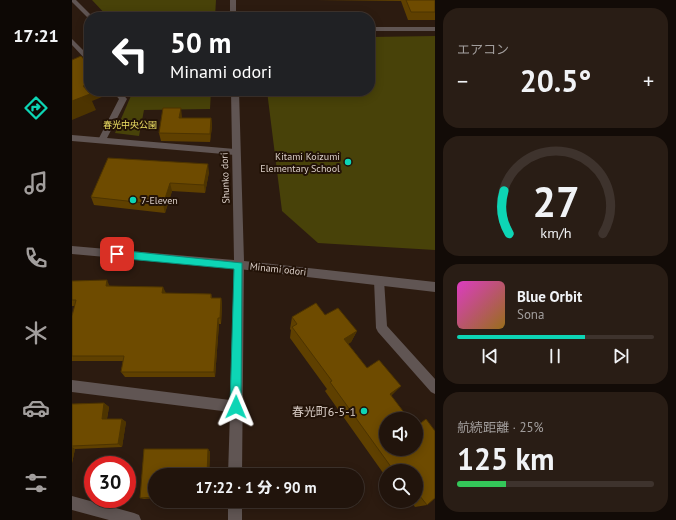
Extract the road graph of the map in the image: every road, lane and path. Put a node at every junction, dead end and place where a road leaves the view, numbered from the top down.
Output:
1 (73, 0) edge
2 (234, 0) edge
3 (85, 12) edge
4 (233, 12) edge
5 (375, 29) edge
6 (435, 29) edge
7 (72, 40) edge
8 (84, 54) edge
9 (120, 96) edge
10 (124, 96) edge
11 (235, 96) edge
12 (122, 99) junction
13 (72, 138) edge
14 (102, 140) junction
15 (235, 152) junction
16 (72, 250) edge
17 (239, 265) junction
18 (379, 280) junction
19 (435, 287) edge
20 (72, 386) edge
21 (435, 388) edge
22 (236, 407) junction
23 (235, 468) edge
24 (72, 503) edge
25 (235, 508) edge
26 (134, 520) edge
27 (235, 520) edge

1 - 3 street
2 - 4 street
5 - 6 street
7 - 8 street
9 - 12 street
10 - 12 street
11 - 15 street, Shunko dori
12 - 14 street
13 - 14 street
14 - 15 street
15 - 17 street, Shunko dori
16 - 17 street, Minami odori
17 - 18 street, Minami odori
17 - 22 street, Shunko dori
18 - 19 street, Minami odori
18 - 21 street
20 - 22 street
22 - 23 street, Shunko dori
24 - 26 street
25 - 27 street

